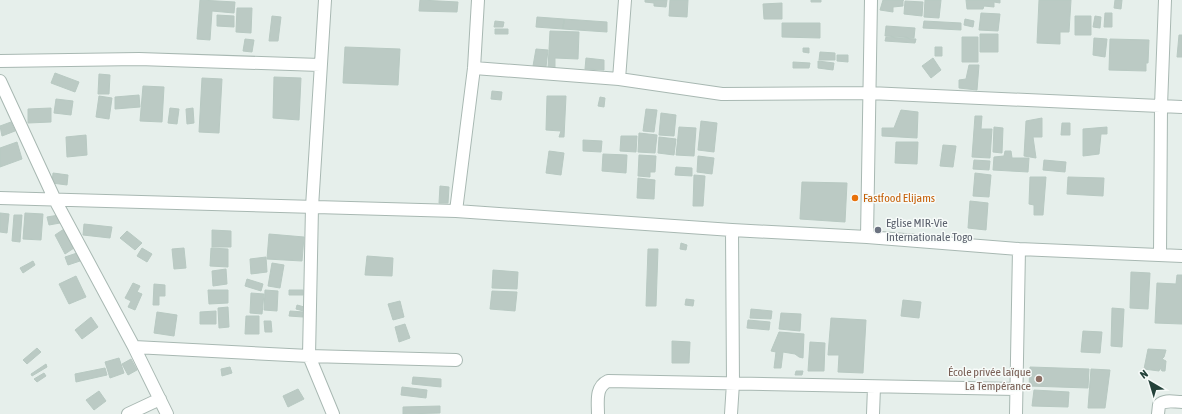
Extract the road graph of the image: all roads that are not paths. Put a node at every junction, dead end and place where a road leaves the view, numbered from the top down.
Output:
1 (325, 0) edge
2 (478, 0) edge
3 (625, 0) edge
4 (871, 0) edge
5 (1165, 0) edge
6 (0, 60) edge
7 (320, 65) junction
8 (474, 68) junction
9 (619, 79) junction
10 (0, 81) edge
11 (869, 93) junction
12 (1161, 106) junction
13 (1182, 107) edge
14 (0, 198) edge
15 (54, 200) junction
16 (312, 207) junction
17 (456, 211) junction
18 (732, 230) junction
19 (867, 237) junction
20 (1019, 249) junction
21 (1160, 255) junction
22 (1182, 256) edge
23 (134, 347) junction
24 (309, 356) junction
25 (456, 360) dead end
26 (732, 383) junction
27 (874, 387) junction
28 (1016, 389) junction
29 (160, 400) junction
30 (1182, 402) edge
31 (128, 414) edge
32 (167, 414) edge
33 (333, 414) edge
34 (598, 414) edge
35 (731, 414) edge
36 (873, 414) edge
37 (1016, 414) edge
38 (1158, 414) edge

1 - 7 street
2 - 8 street
3 - 9 street
4 - 11 street
5 - 12 street
6 - 7 street
7 - 16 street
8 - 9 street
8 - 17 street
9 - 11 street
10 - 15 street
11 - 12 street
11 - 19 street
12 - 13 street
12 - 21 street
14 - 15 street
15 - 16 street
15 - 23 street
16 - 17 street
16 - 24 street
17 - 18 street
18 - 19 street
18 - 26 street
19 - 20 street
20 - 21 street
20 - 28 street
21 - 22 street
23 - 24 street
23 - 29 street
24 - 25 street
24 - 33 street
26 - 27 street
26 - 34 street
26 - 35 street
27 - 28 street
27 - 36 street
28 - 37 street
29 - 31 street
29 - 32 street
30 - 38 street

